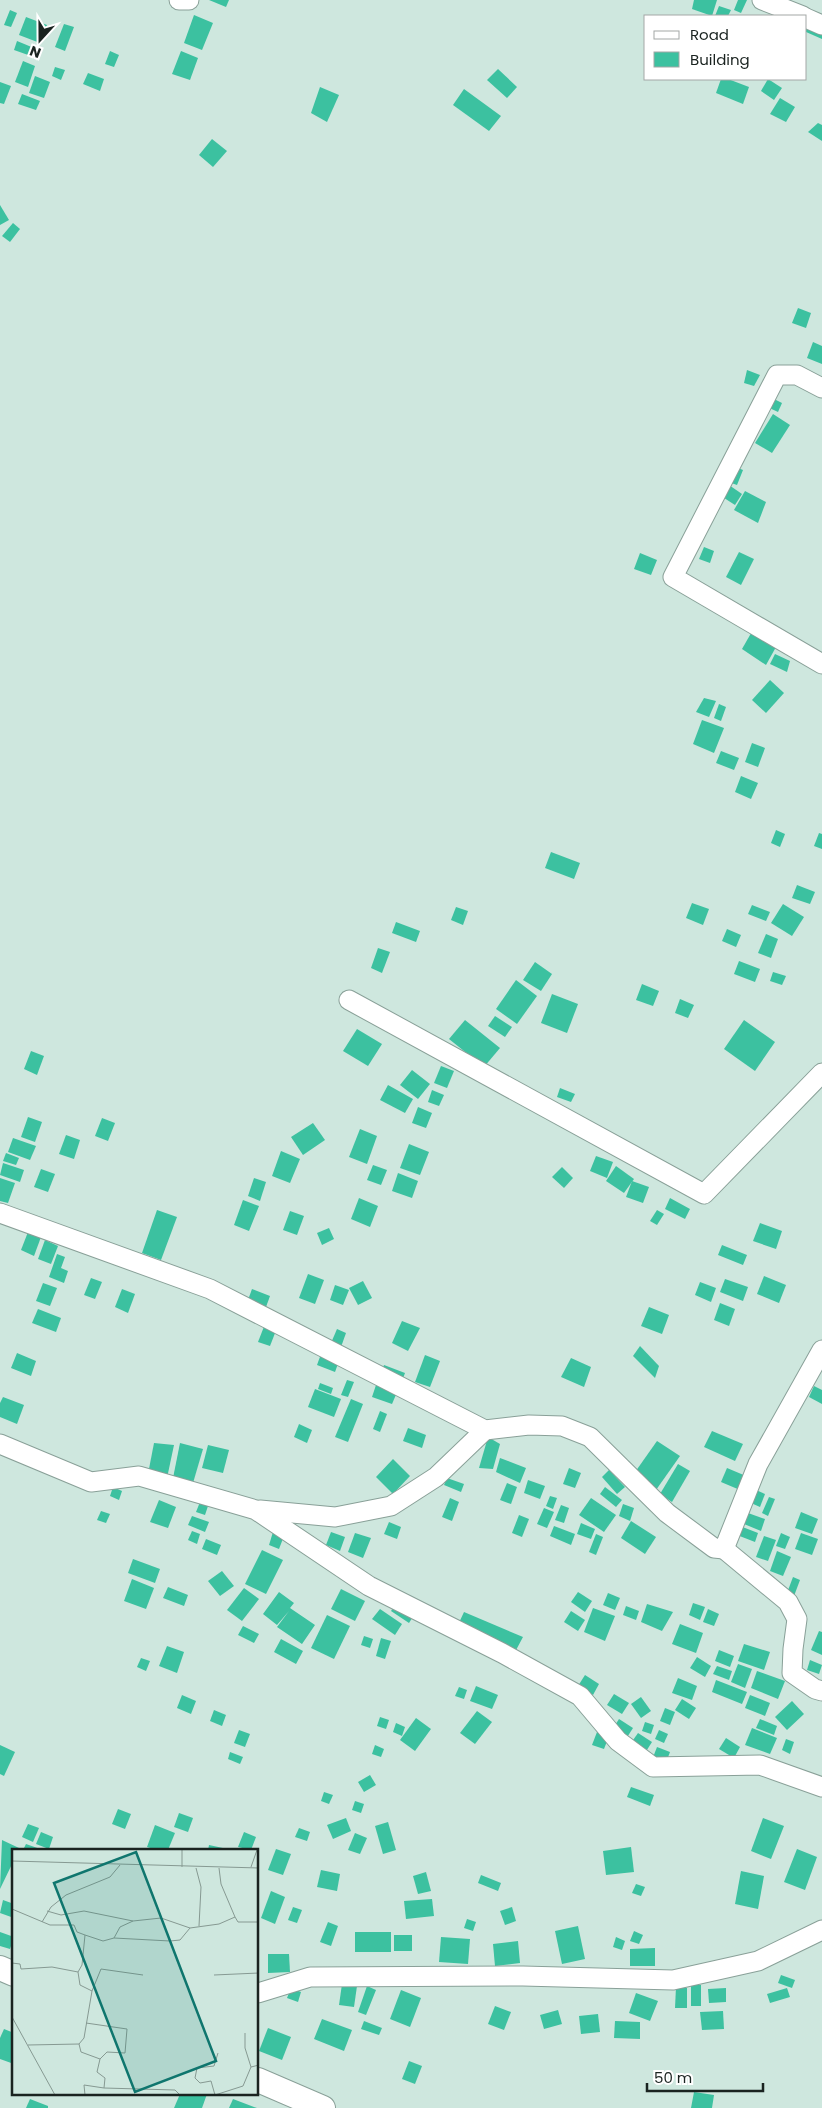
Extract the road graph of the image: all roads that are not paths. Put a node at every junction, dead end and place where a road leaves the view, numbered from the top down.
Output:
1 (180, 0) edge
2 (188, 0) edge
3 (762, 0) edge
4 (799, 15) edge
5 (807, 18) edge
6 (822, 26) edge
7 (822, 388) edge
8 (822, 664) edge
9 (349, 1000) dead end
10 (822, 1073) edge
11 (0, 1213) edge
12 (822, 1350) edge
13 (485, 1430) junction
14 (0, 1444) edge
15 (256, 1510) junction
16 (724, 1549) junction
17 (822, 1691) edge
18 (822, 1787) edge
19 (822, 1930) edge
20 (0, 1968) edge
21 (12, 1973) edge
22 (259, 1993) edge
23 (259, 2080) edge
24 (323, 2108) edge

1 - 2 street
3 - 4 street
5 - 6 street
7 - 8 street
9 - 10 street
11 - 13 street
12 - 16 street
13 - 15 street
13 - 16 street
14 - 15 street
15 - 18 street
16 - 17 street
19 - 22 street
20 - 21 main road
23 - 24 main road

